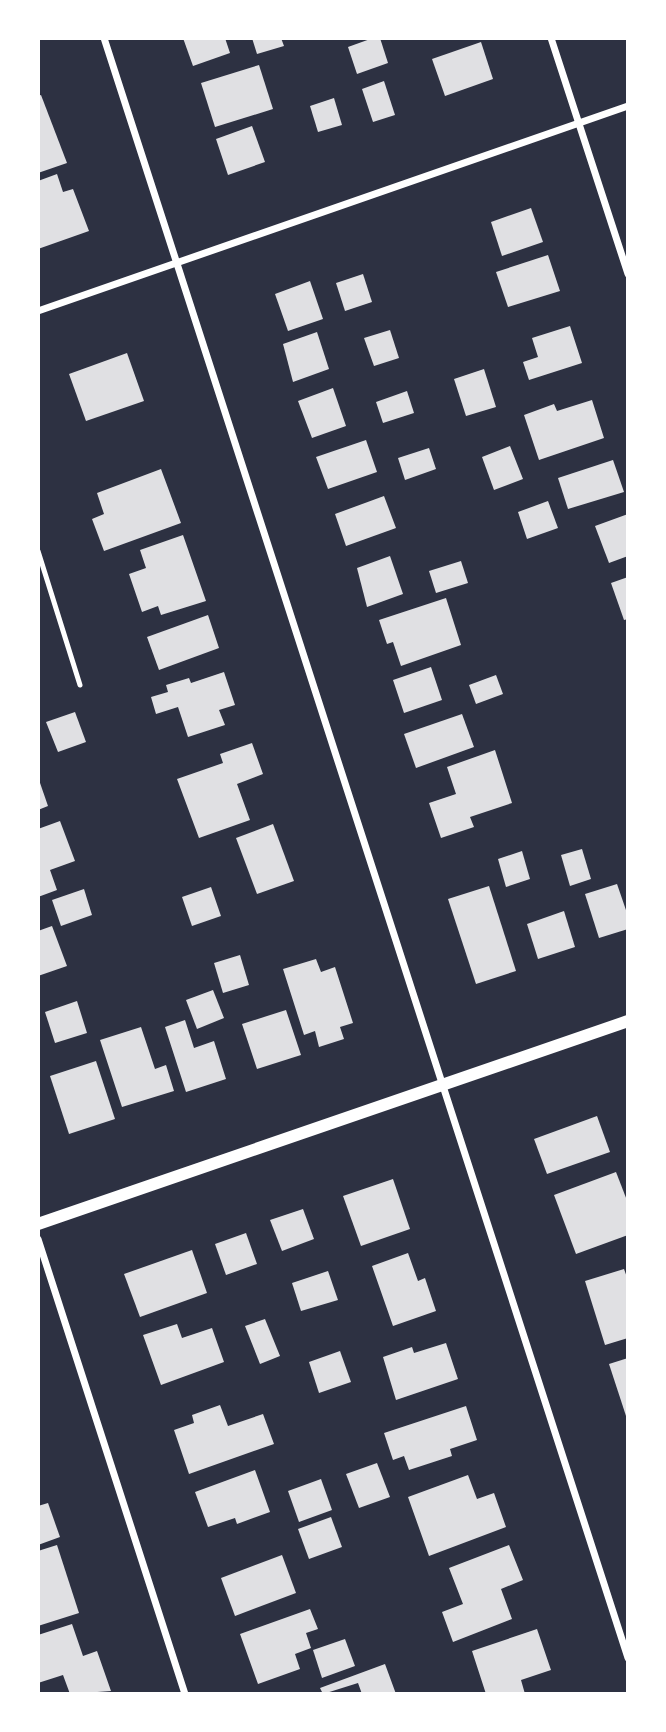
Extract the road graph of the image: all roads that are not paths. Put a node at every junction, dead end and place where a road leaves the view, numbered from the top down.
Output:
1 (104, 38) edge
2 (551, 38) edge
3 (628, 106) edge
4 (579, 123) junction
5 (176, 263) junction
6 (628, 274) edge
7 (38, 311) edge
8 (38, 551) edge
9 (80, 685) dead end
10 (628, 1021) edge
11 (442, 1085) junction
12 (38, 1224) edge
13 (38, 1239) edge
14 (628, 1658) edge
15 (185, 1693) edge

1 - 5 street
2 - 4 street
3 - 4 street
4 - 5 street
4 - 6 street
5 - 7 street
5 - 11 street
8 - 9 lane
10 - 11 street
11 - 12 street
11 - 14 street
13 - 15 street

